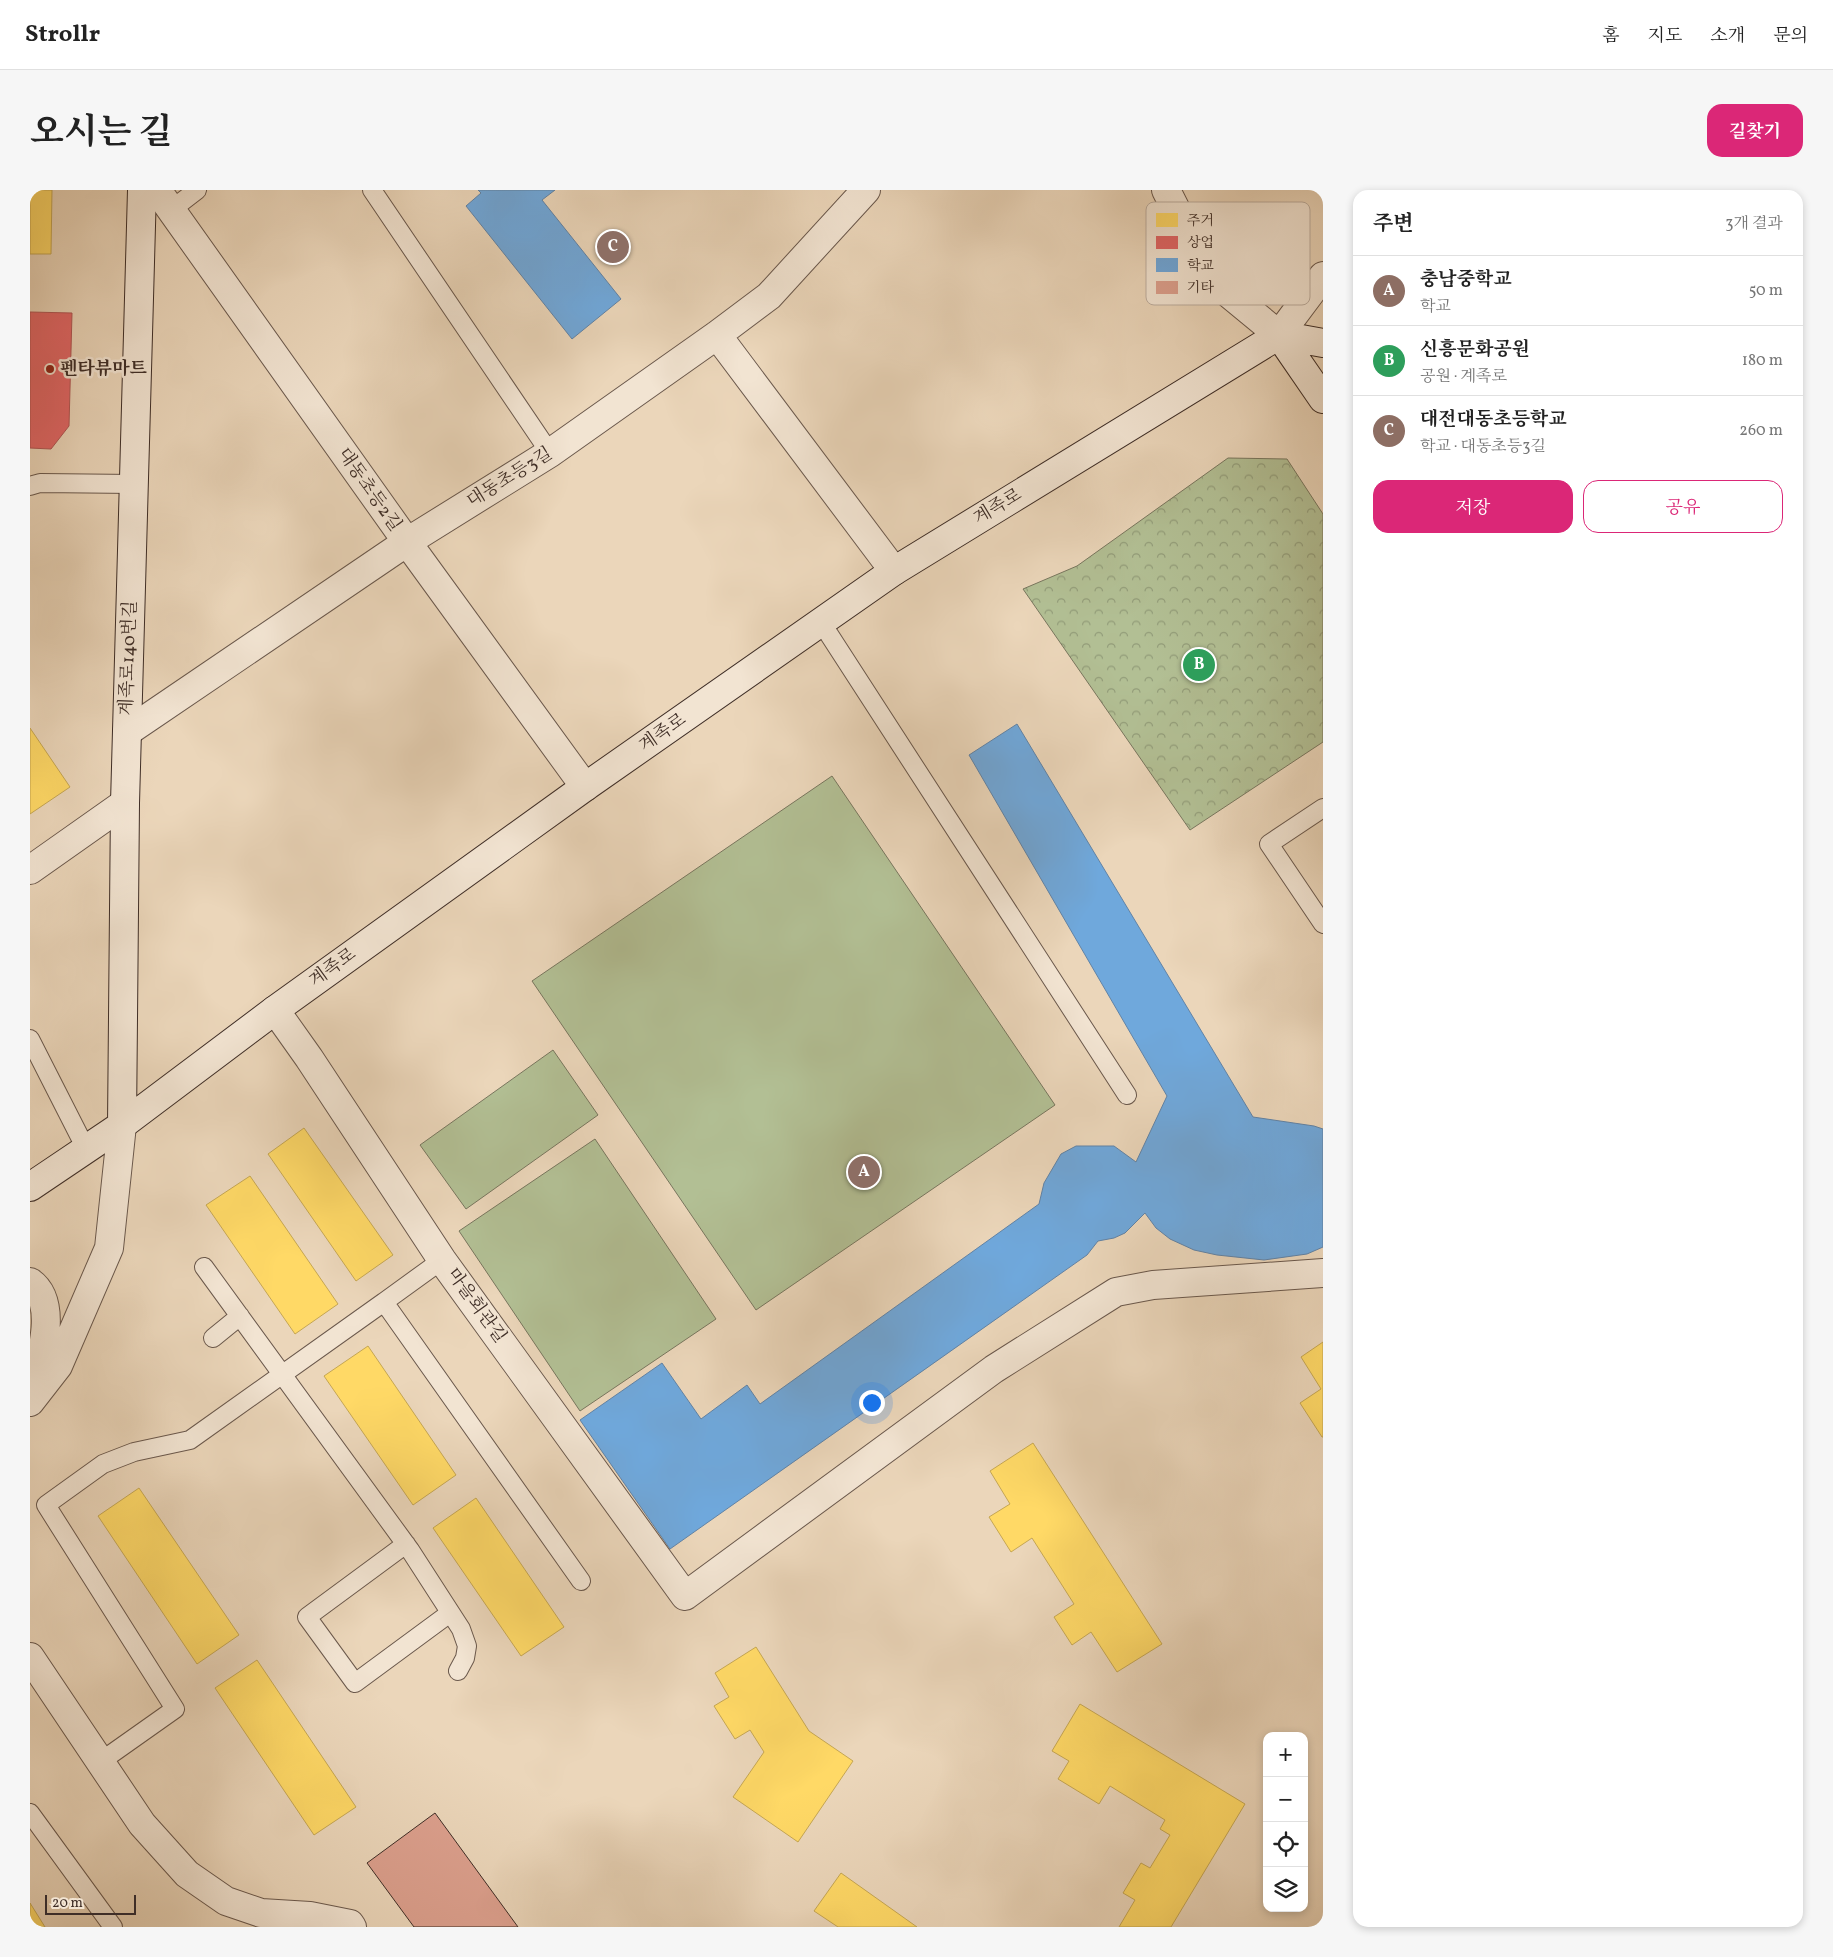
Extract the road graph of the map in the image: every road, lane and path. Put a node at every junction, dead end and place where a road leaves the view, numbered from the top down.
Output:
1 (142, 190) edge
2 (197, 190) edge
3 (372, 190) edge
4 (866, 190) edge
5 (1166, 190) edge
6 (164, 200) edge
7 (1172, 202) edge
8 (1323, 276) edge
9 (1310, 293) edge
10 (1242, 305) edge
11 (1301, 305) edge
12 (717, 335) junction
13 (1279, 335) junction
14 (1323, 343) edge
15 (1323, 399) edge
16 (550, 453) junction
17 (134, 484) junction
18 (30, 486) edge
19 (407, 542) junction
20 (894, 570) junction
21 (821, 622) junction
22 (127, 732) junction
23 (585, 787) junction
24 (125, 803) junction
25 (1323, 808) edge
26 (30, 870) edge
27 (1322, 919) edge
28 (275, 1010) junction
29 (30, 1038) edge
30 (1127, 1095) dead end
31 (122, 1125) junction
32 (86, 1150) junction
33 (30, 1187) edge
34 (442, 1260) junction
35 (204, 1267) dead end
36 (1323, 1274) edge
37 (30, 1282) edge
38 (384, 1302) junction
39 (240, 1316) junction
40 (212, 1338) dead end
41 (283, 1375) junction
42 (30, 1402) edge
43 (406, 1544) junction
44 (581, 1581) dead end
45 (450, 1613) junction
46 (30, 1657) edge
47 (458, 1671) dead end
48 (100, 1762) junction
49 (30, 1813) edge
50 (113, 1927) edge
51 (352, 1927) edge

1 - 17 street, 계족로140번길
2 - 6 lane
3 - 16 lane
4 - 12 street, 대동초등3길
5 - 7 street
6 - 19 street, 대동초등2길
8 - 9 street
10 - 13 street
11 - 13 street
12 - 16 street, 대동초등3길
12 - 20 street
13 - 14 street
13 - 15 street
13 - 20 street, 계족로
16 - 19 street, 대동초등3길
17 - 18 lane
17 - 22 street, 계족로140번길
19 - 22 street, 대동초등3길
19 - 23 street, 대동초등2길
20 - 21 street, 계족로
21 - 23 street, 계족로
21 - 30 lane
22 - 24 street, 계족로140번길
23 - 28 street, 계족로
24 - 26 street
24 - 31 street, 계족로140번길
25 - 27 lane
28 - 31 street, 계족로
28 - 34 street, 마을회관길
29 - 32 lane
31 - 32 street, 계족로
31 - 42 street, 계족로140번길
32 - 33 street, 계족로
34 - 36 street, 마을회관길
34 - 38 lane
35 - 39 lane
37 - 42 street
38 - 41 lane
38 - 44 lane
39 - 40 lane
39 - 41 lane
41 - 43 lane
41 - 48 lane
43 - 45 lane
43 - 45 lane
45 - 47 lane
46 - 48 street
48 - 51 street
49 - 50 lane

